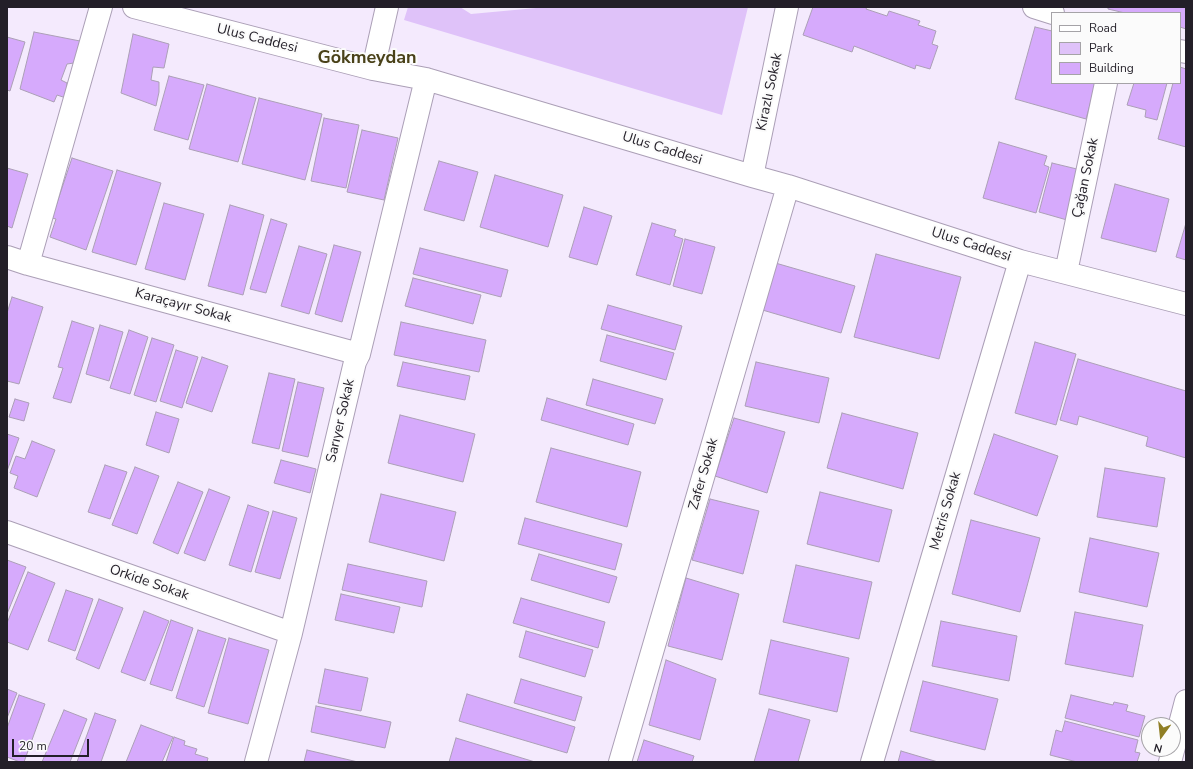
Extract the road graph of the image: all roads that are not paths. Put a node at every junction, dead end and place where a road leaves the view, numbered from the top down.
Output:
1 (101, 7) edge
2 (134, 7) edge
3 (386, 7) edge
4 (787, 7) edge
5 (1034, 7) edge
6 (1051, 12) edge
7 (373, 69) junction
8 (426, 79) junction
9 (1106, 84) edge
10 (752, 176) junction
11 (788, 186) junction
12 (7, 257) edge
13 (1020, 261) junction
14 (28, 264) junction
15 (1066, 272) junction
16 (1186, 304) edge
17 (359, 354) junction
18 (7, 532) edge
19 (291, 633) junction
20 (1186, 701) edge
21 (256, 762) edge
22 (620, 762) edge
23 (872, 762) edge
24 (1170, 762) edge

1 - 14 street
2 - 7 street, Ulus Caddesi
3 - 7 street
4 - 10 street, Kirazlı Sokak
5 - 6 street
7 - 8 street, Ulus Caddesi
8 - 10 street, Ulus Caddesi
8 - 17 street, Sarıyer Sokak
9 - 15 street, Çağan Sokak
10 - 11 street, Ulus Caddesi
11 - 13 street, Ulus Caddesi
11 - 22 street, Zafer Sokak
12 - 14 street, Karaçayır Sokak
13 - 15 street, Ulus Caddesi
13 - 23 street, Metris Sokak
14 - 17 street, Karaçayır Sokak
15 - 16 street, Ulus Caddesi
17 - 19 street, Sarıyer Sokak
18 - 19 street, Orkide Sokak
19 - 21 street, Sarıyer Sokak
20 - 24 street

